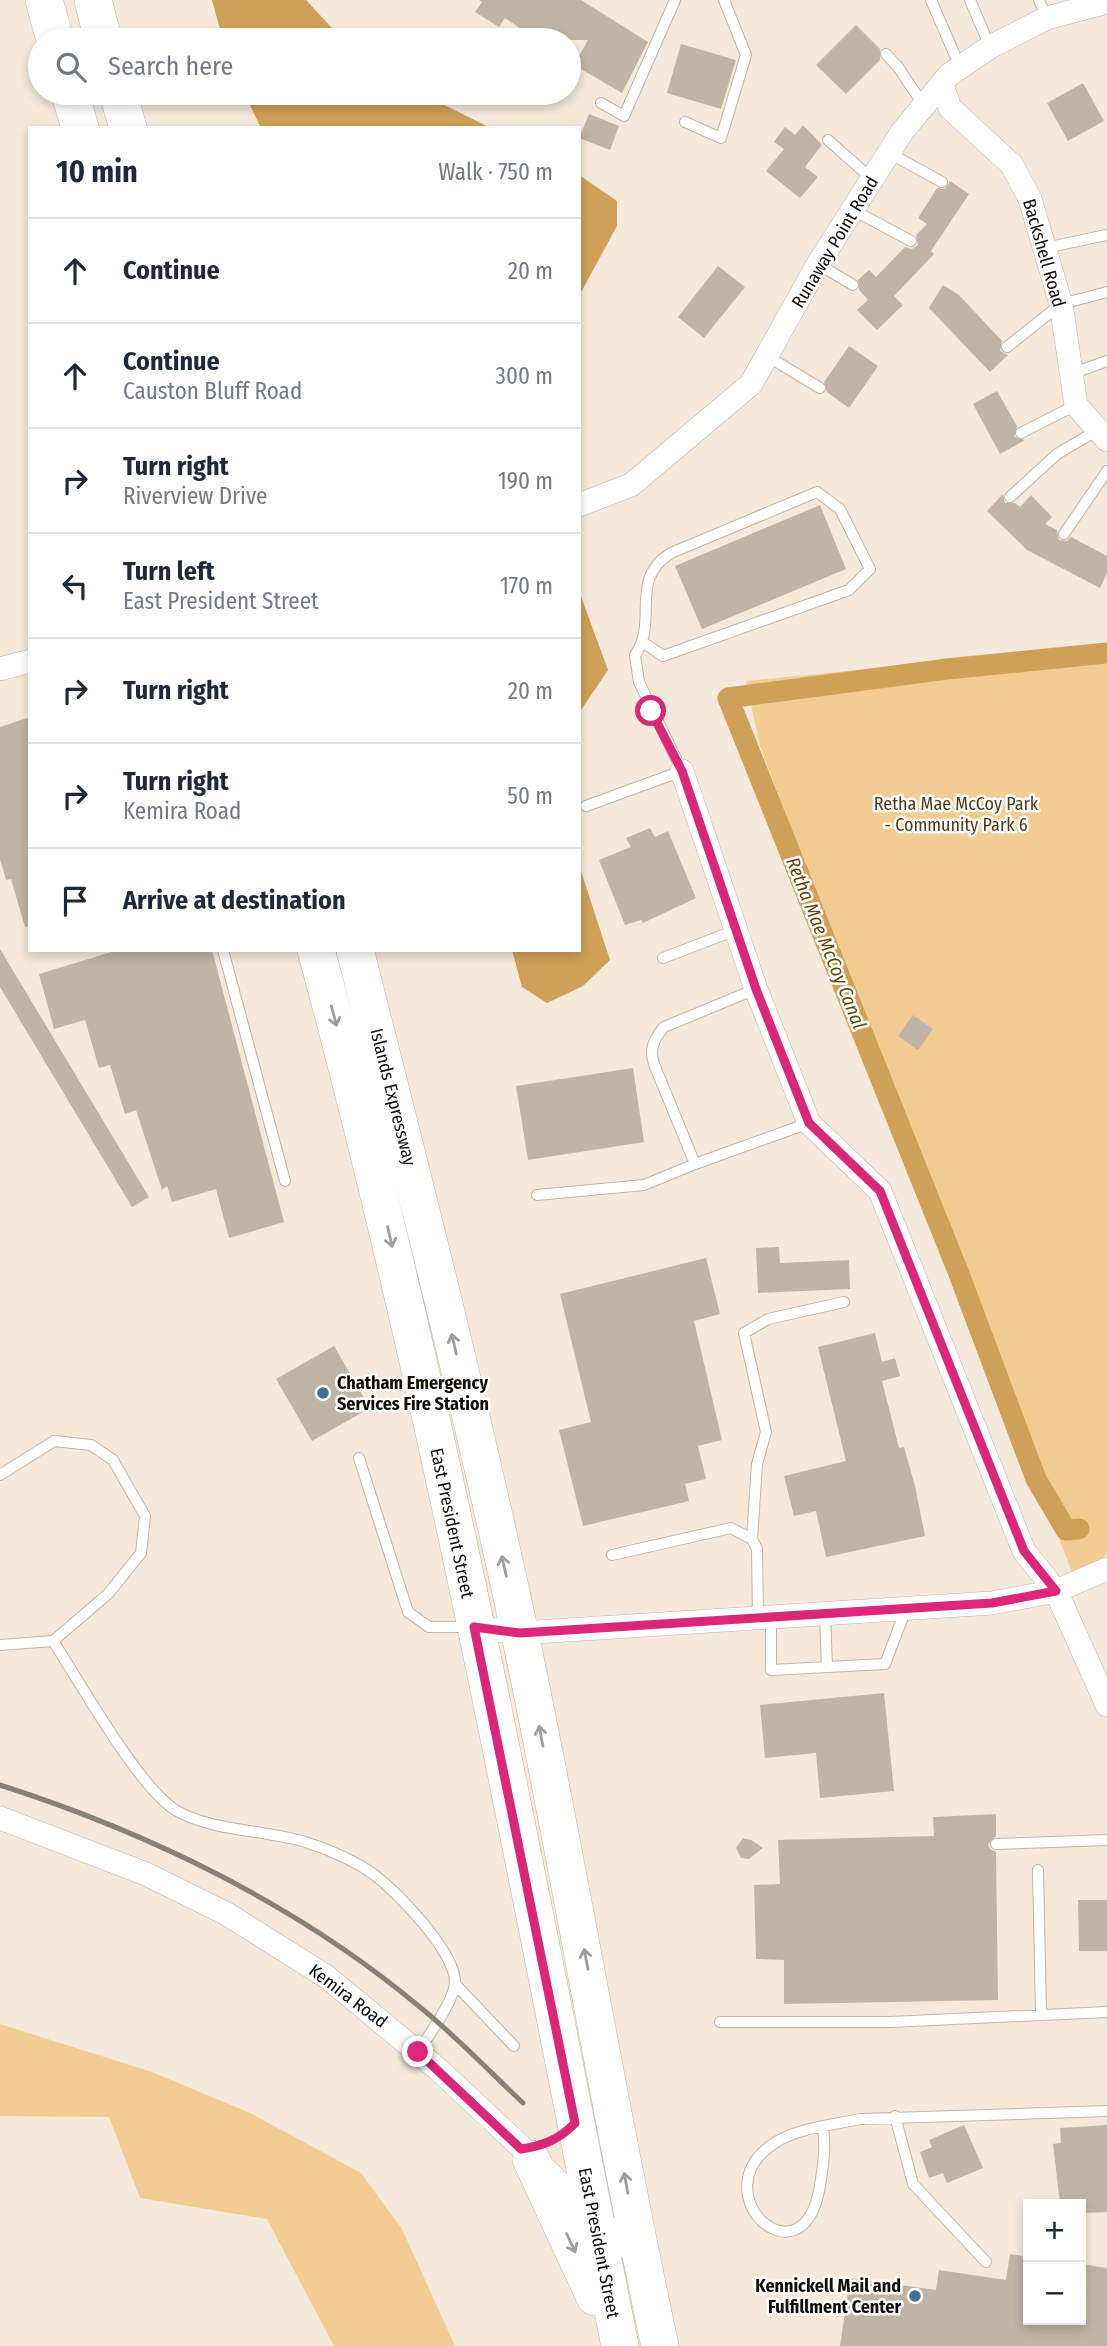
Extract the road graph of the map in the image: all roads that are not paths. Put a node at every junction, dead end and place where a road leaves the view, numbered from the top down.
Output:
1 (44, 0) edge
2 (93, 0) edge
3 (675, 0) edge
4 (724, 0) edge
5 (931, 0) edge
6 (970, 0) edge
7 (1107, 2) edge
8 (1043, 9) edge
9 (52, 28) edge
10 (100, 28) edge
11 (990, 47) junction
12 (886, 54) dead end
13 (960, 67) junction
14 (942, 85) junction
15 (601, 103) dead end
16 (73, 105) edge
17 (121, 105) edge
18 (924, 106) junction
19 (685, 122) dead end
20 (79, 126) edge
21 (127, 126) edge
22 (828, 140) dead end
23 (889, 153) junction
24 (872, 179) junction
25 (942, 182) dead end
26 (853, 210) junction
27 (1106, 234) edge
28 (911, 241) dead end
29 (1045, 248) junction
30 (818, 264) junction
31 (853, 285) dead end
32 (1107, 292) edge
33 (1061, 304) junction
34 (1007, 347) dead end
35 (767, 356) junction
36 (1107, 361) edge
37 (1071, 373) junction
38 (820, 388) dead end
39 (1076, 405) junction
40 (1102, 432) edge
41 (1021, 433) dead end
42 (1107, 471) edge
43 (1010, 497) dead end
44 (581, 504) edge
45 (1064, 534) dead end
46 (644, 643) junction
47 (28, 662) edge
48 (0, 669) edge
49 (682, 771) junction
50 (586, 806) dead end
51 (736, 930) junction
52 (224, 952) edge
53 (317, 952) edge
54 (356, 952) edge
55 (663, 958) dead end
56 (756, 989) junction
57 (809, 1123) junction
58 (695, 1164) junction
59 (285, 1181) dead end
60 (537, 1195) dead end
61 (430, 1243) joint
62 (844, 1302) dead end
63 (359, 1458) dead end
64 (0, 1475) edge
65 (752, 1539) junction
66 (611, 1555) dead end
67 (1107, 1569) edge
68 (1056, 1591) junction
69 (906, 1608) junction
70 (825, 1613) junction
71 (764, 1617) junction
72 (474, 1627) junction
73 (520, 1633) junction
74 (52, 1641) junction
75 (0, 1645) edge
76 (827, 1667) junction
77 (1107, 1705) edge
78 (0, 1818) edge
79 (1107, 1840) edge
80 (996, 1844) dead end
81 (1038, 1870) dead end
82 (455, 1984) junction
83 (1107, 2012) edge
84 (1041, 2013) junction
85 (720, 2022) dead end
86 (514, 2046) dead end
87 (418, 2052) junction
88 (1107, 2111) edge
89 (895, 2116) junction
90 (575, 2123) junction
91 (822, 2127) junction
92 (526, 2154) junction
93 (594, 2215) junction
94 (641, 2259) junction
95 (986, 2262) dead end
96 (618, 2346) edge
97 (660, 2346) edge

1 - 9 main road
2 - 10 main road
3 - 15 lane
4 - 19 lane
5 - 13 lane
6 - 11 lane
7 - 8 street, Runaway Point Road
8 - 11 street, Runaway Point Road
11 - 13 street, Runaway Point Road
12 - 18 lane
13 - 14 street, Runaway Point Road
14 - 18 street, Runaway Point Road
14 - 29 street, Backshell Road
16 - 20 main road
17 - 21 main road
18 - 23 street, Runaway Point Road
22 - 24 lane
23 - 24 street, Runaway Point Road
23 - 25 lane
24 - 26 street, Runaway Point Road
26 - 28 lane
26 - 30 street, Runaway Point Road
27 - 29 lane
29 - 33 street, Backshell Road
30 - 31 lane
30 - 35 street, Runaway Point Road
32 - 33 lane
33 - 34 lane
33 - 37 street, Backshell Road
35 - 38 lane
35 - 44 street, Runaway Point Road
36 - 37 lane
37 - 39 street, Backshell Road
39 - 40 street, Backshell Road
39 - 41 lane
40 - 43 lane
42 - 45 lane
46 - 46 lane
46 - 49 lane
47 - 48 street
49 - 50 lane
49 - 51 street
51 - 55 lane
51 - 56 street
52 - 59 lane
53 -> 72 main road, East President Street
54 - 61 main road, Islands Expressway
56 - 57 street
56 - 58 lane
57 - 58 lane
57 - 68 street
58 - 60 lane
73 -> 61 main road, East President Street
62 - 65 lane
63 - 72 lane
64 - 74 lane
65 - 66 lane
65 - 71 lane
67 - 68 street
68 - 69 street
68 - 77 street
69 - 70 street
69 - 76 lane
70 - 71 street
70 - 76 lane
71 - 73 street
71 - 76 lane
72 - 73 street
72 - 90 main road, East President Street
94 -> 73 main road, East President Street
74 - 75 lane
74 - 82 lane
78 - 87 street, Kemira Road
79 - 80 lane
81 - 84 lane
82 - 86 lane
82 - 87 lane
83 - 84 lane
84 - 85 lane
87 - 92 street, Kemira Road
88 - 89 lane
89 - 91 lane
89 - 95 lane
90 - 92 main road
90 - 93 main road, East President Street
91 - 91 lane
92 - 93 street, Kemira Road
92 -> 96 main road
93 - 94 street, Kemira Road
93 - 96 main road, East President Street
94 - 97 main road, East President Street

